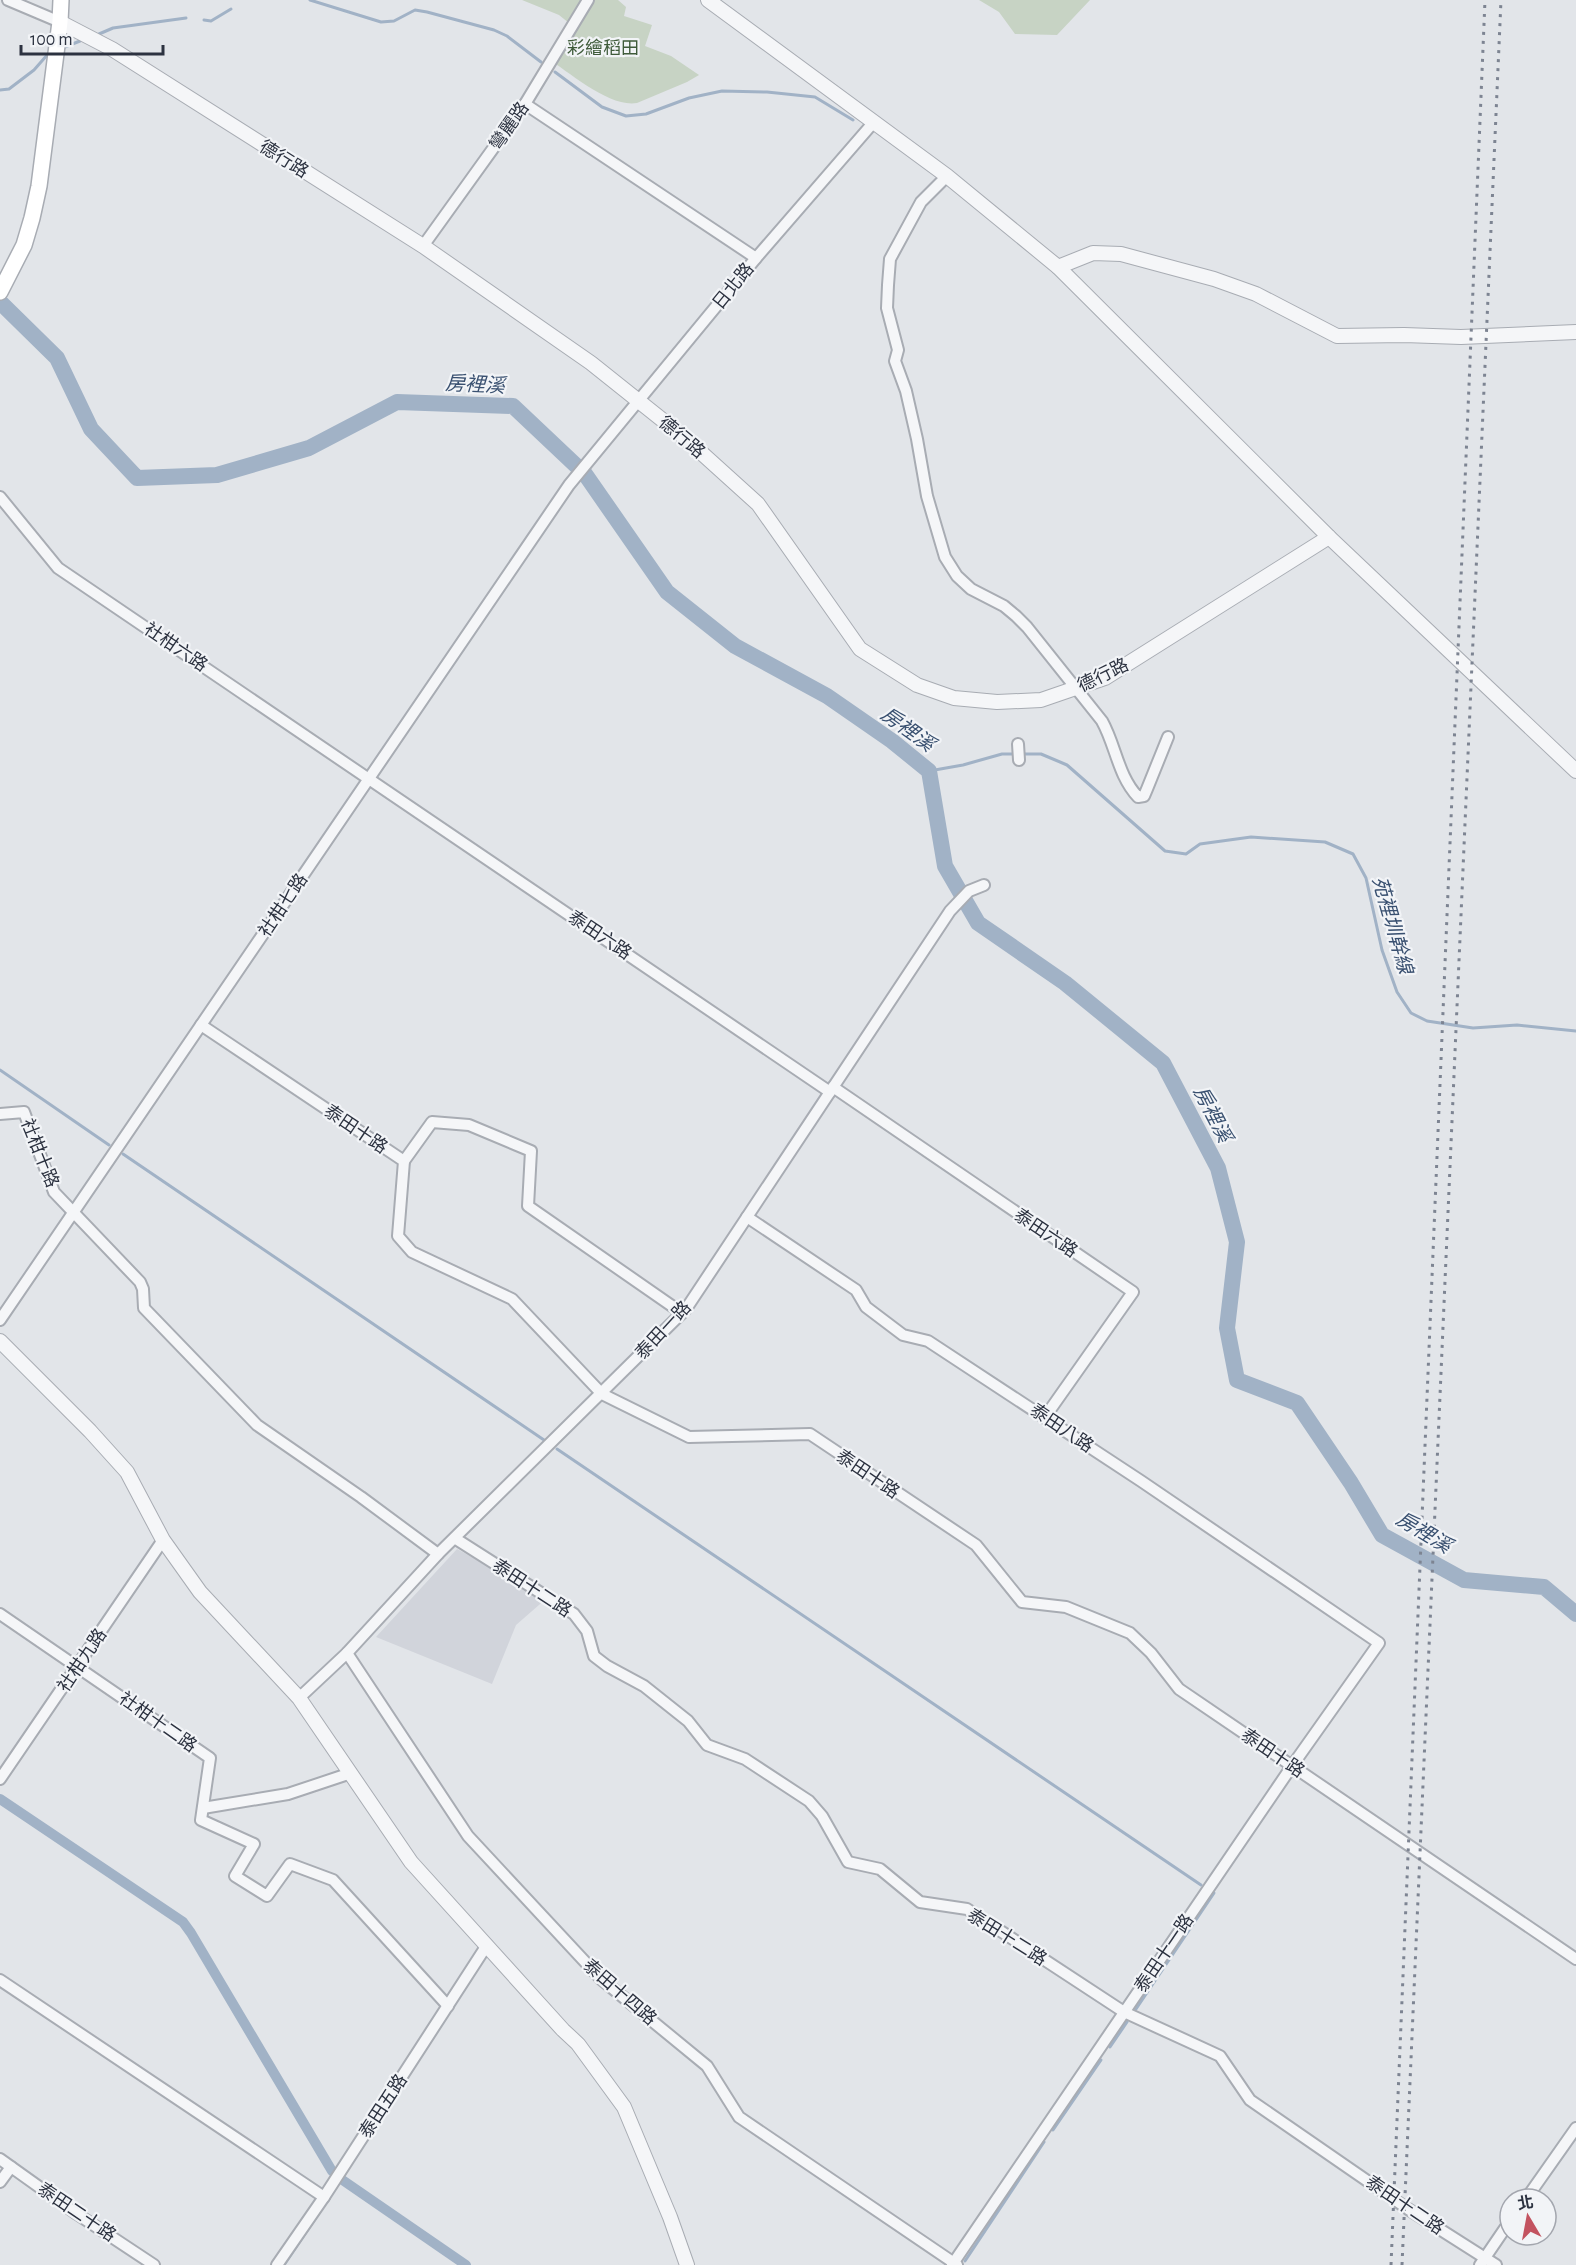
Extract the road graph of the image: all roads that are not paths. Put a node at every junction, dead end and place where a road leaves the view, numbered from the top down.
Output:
1 (8, 0) edge
2 (61, 0) edge
3 (588, 0) edge
4 (708, 0) edge
5 (60, 22) junction
6 (525, 104) junction
7 (873, 123) junction
8 (947, 176) junction
9 (423, 246) junction
10 (756, 258) junction
11 (1058, 267) junction
12 (0, 292) edge
13 (1576, 332) edge
14 (638, 401) junction
15 (566, 490) joint
16 (0, 497) edge
17 (1329, 537) junction
18 (1077, 689) junction
19 (1168, 737) dead end
20 (1018, 744) dead end
21 (1019, 760) dead end
22 (1576, 771) edge
23 (370, 778) junction
24 (984, 885) dead end
25 (201, 1025) junction
26 (832, 1089) junction
27 (0, 1114) edge
28 (404, 1161) junction
29 (74, 1211) junction
30 (747, 1217) junction
31 (682, 1313) junction
32 (0, 1320) edge
33 (0, 1341) edge
34 (602, 1394) junction
35 (1045, 1417) junction
36 (456, 1539) junction
37 (163, 1540) junction
38 (438, 1554) junction
39 (0, 1614) edge
40 (1379, 1643) joint
41 (347, 1653) junction
42 (77, 1666) junction
43 (299, 1698) junction
44 (1292, 1766) junction
45 (351, 1773) junction
46 (1, 1777) edge
47 (203, 1808) junction
48 (487, 1946) junction
49 (1576, 1959) edge
50 (0, 1980) edge
51 (448, 2006) junction
52 (1124, 2012) junction
53 (1576, 2128) edge
54 (0, 2159) edge
55 (11, 2167) junction
56 (0, 2182) edge
57 (1534, 2187) edge
58 (324, 2197) junction
59 (1498, 2238) edge
60 (1482, 2261) edge
61 (954, 2264) edge
62 (154, 2265) edge
63 (277, 2265) edge
64 (687, 2265) edge
65 (1496, 2265) edge

1 - 5 street, 德行路
2 - 5 main road
3 - 6 street, 彎麗路
4 - 7 street
5 - 9 street, 德行路
5 - 12 main road
6 - 9 street, 彎麗路
6 - 10 street
7 - 8 street
7 - 10 street, 日北路
8 - 11 street
8 - 18 street
9 - 14 street, 德行路
10 - 14 street, 日北路
11 - 13 street
11 - 17 street
14 - 15 street, 日北路
14 - 18 street, 德行路
15 - 23 street, 社柑七路
16 - 23 street, 社柑六路
17 - 18 street, 德行路
17 - 22 street
18 - 19 street
20 - 21 street
23 - 25 street, 社柑七路
23 - 26 street, 泰田六路
24 - 26 street, 泰田一路
25 - 28 street, 泰田十路
25 - 29 street, 社柑七路
26 - 30 street, 泰田一路
26 - 35 street, 泰田六路
27 - 29 street, 社柑十路
28 - 31 street
28 - 34 street, 泰田十路
29 - 32 street, 社柑七路
29 - 38 street
30 - 31 street, 泰田一路
30 - 35 street, 泰田八路
31 - 34 street, 泰田一路
33 - 37 street
34 - 36 street, 泰田一路
34 - 44 street, 泰田十路
35 - 40 street, 泰田八路
36 - 38 street, 泰田一路
36 - 52 street, 泰田十二路
37 - 42 street, 社柑九路
37 - 43 street
38 - 41 street, 泰田一路
39 - 42 street, 社柑十二路
40 - 44 street, 泰田十一路
41 - 43 street, 泰田一路
41 - 61 street, 泰田十四路
42 - 46 street, 社柑九路
42 - 47 street, 社柑十二路
43 - 45 street
44 - 49 street, 泰田十路
44 - 52 street, 泰田十一路
45 - 47 street
45 - 48 street
47 - 51 street
48 - 51 street, 泰田五路
48 - 64 street
50 - 58 street
51 - 58 street, 泰田五路
52 - 60 street, 泰田十二路
52 - 61 street, 泰田十一路
53 - 57 street
54 - 55 street, 泰田二十路
55 - 56 street
55 - 62 street, 泰田二十路
58 - 63 street, 泰田五路
59 - 60 street
60 - 65 street, 泰田十二路

